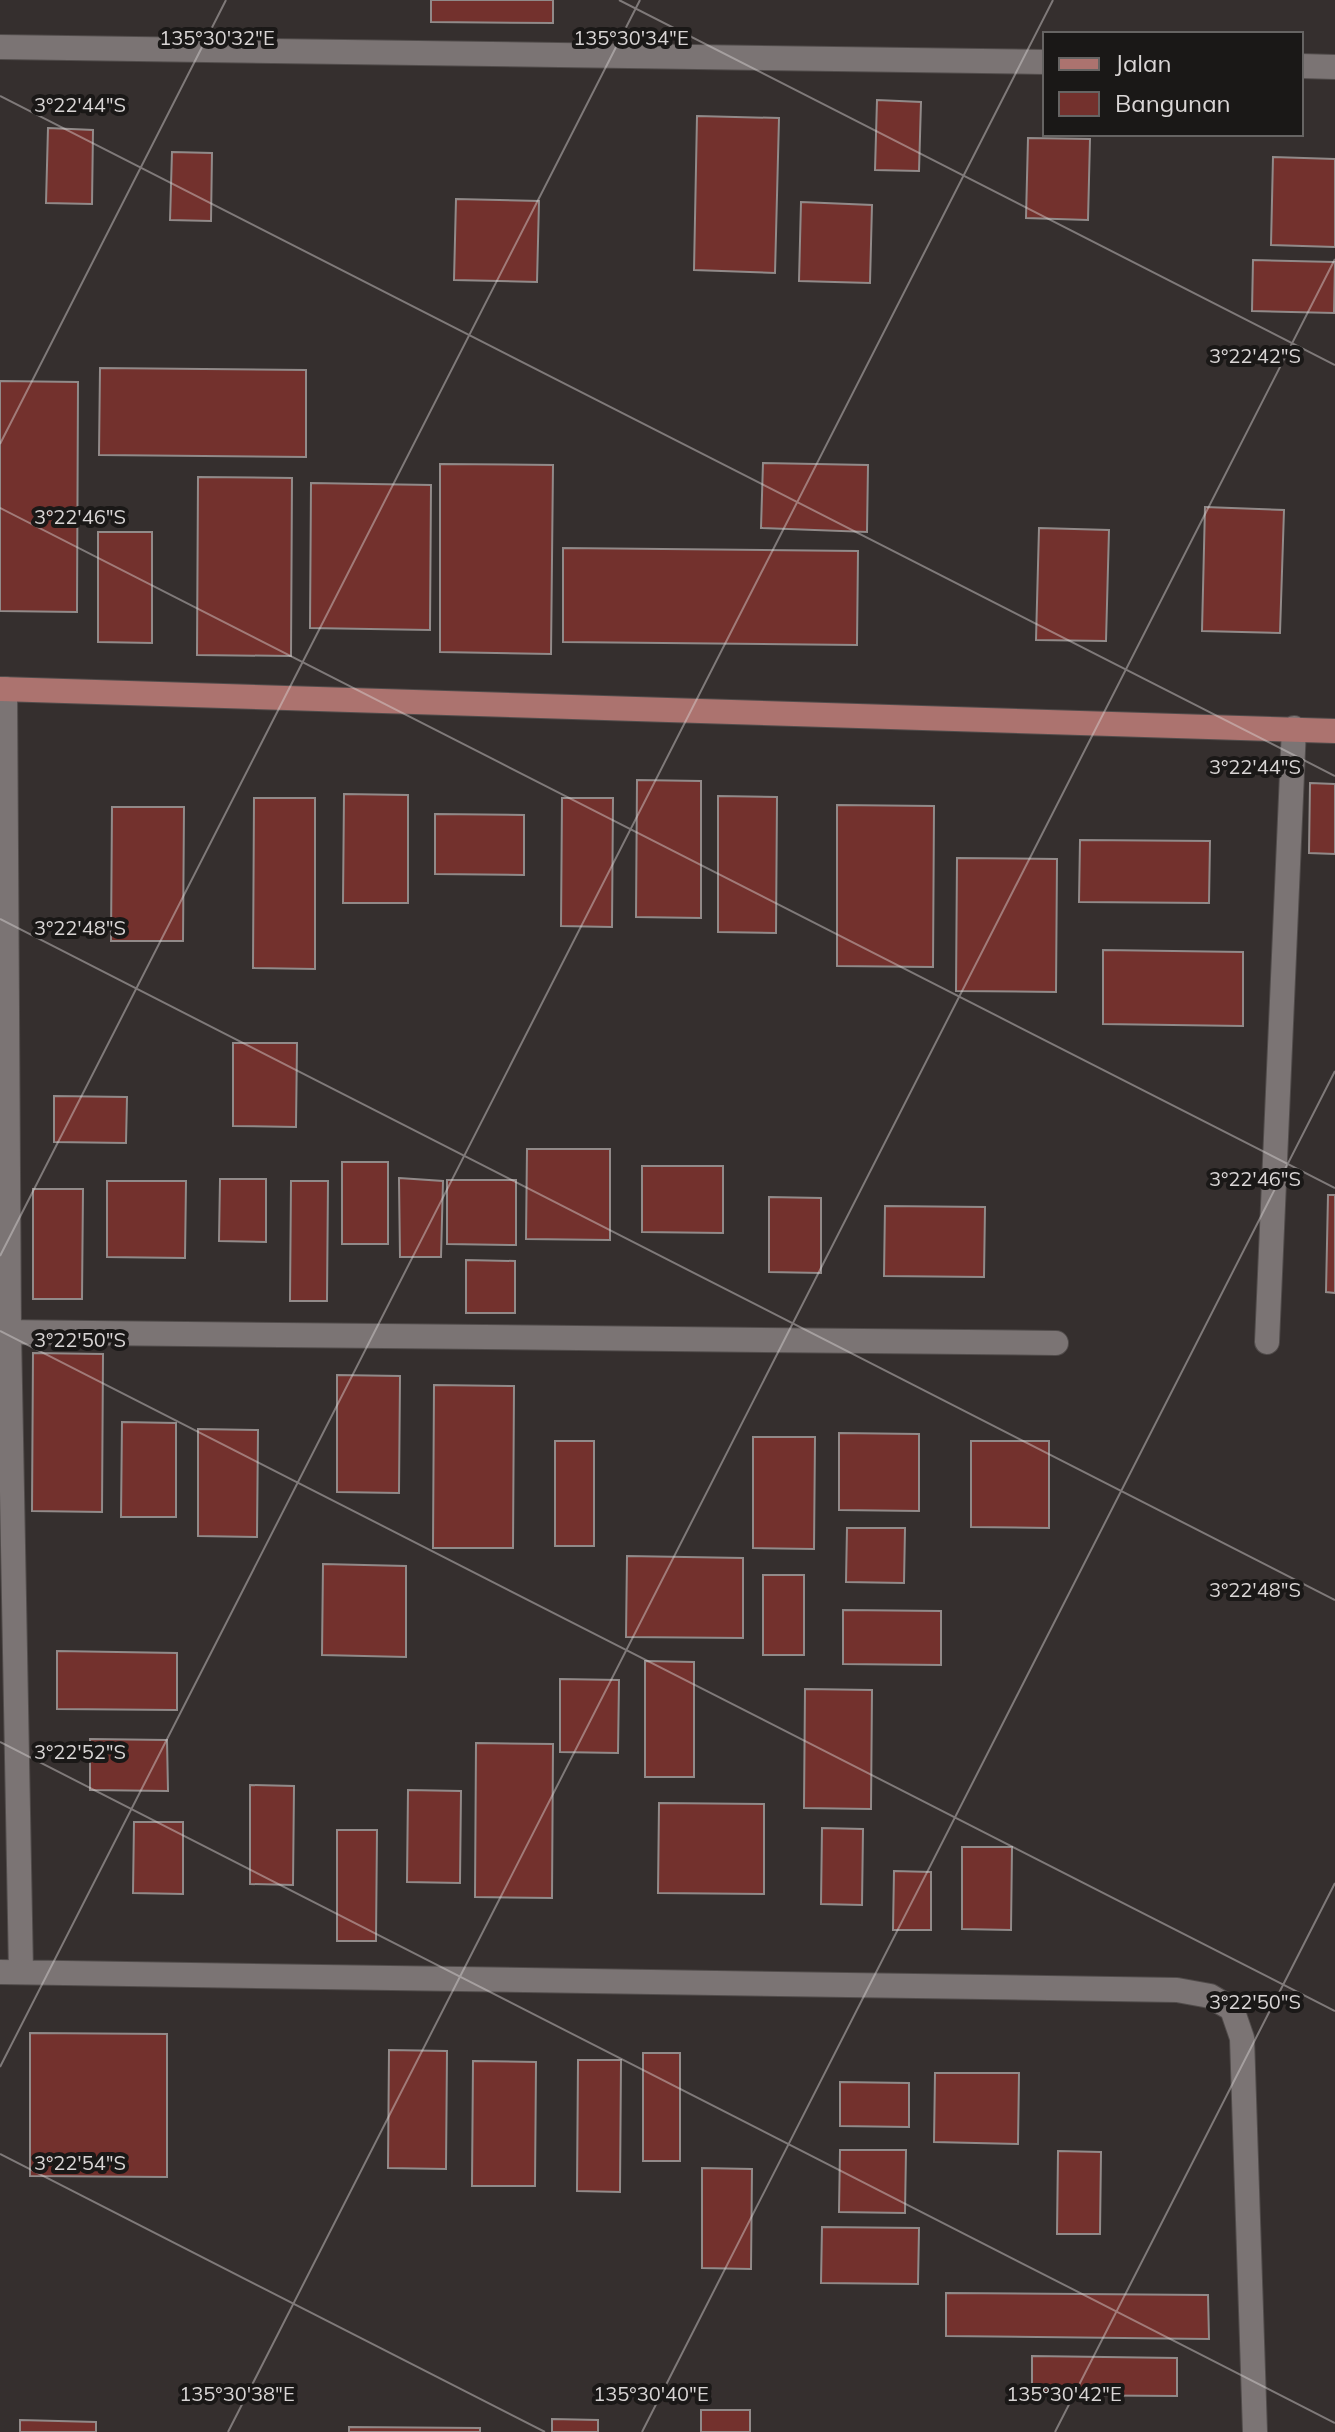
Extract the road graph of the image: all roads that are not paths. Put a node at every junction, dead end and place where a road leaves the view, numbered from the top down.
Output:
1 (0, 47) edge
2 (1043, 62) edge
3 (1303, 66) edge
4 (1335, 67) edge
5 (2, 689) edge
6 (1294, 728) junction
7 (1335, 731) edge
8 (4, 1332) edge
9 (1267, 1342) dead end
10 (1056, 1343) dead end
11 (11, 1972) edge
12 (1255, 2432) edge

1 - 2 street
3 - 4 street
5 - 6 main road
5 - 8 street
6 - 7 main road
6 - 9 street
8 - 10 street
8 - 11 street
11 - 12 street

